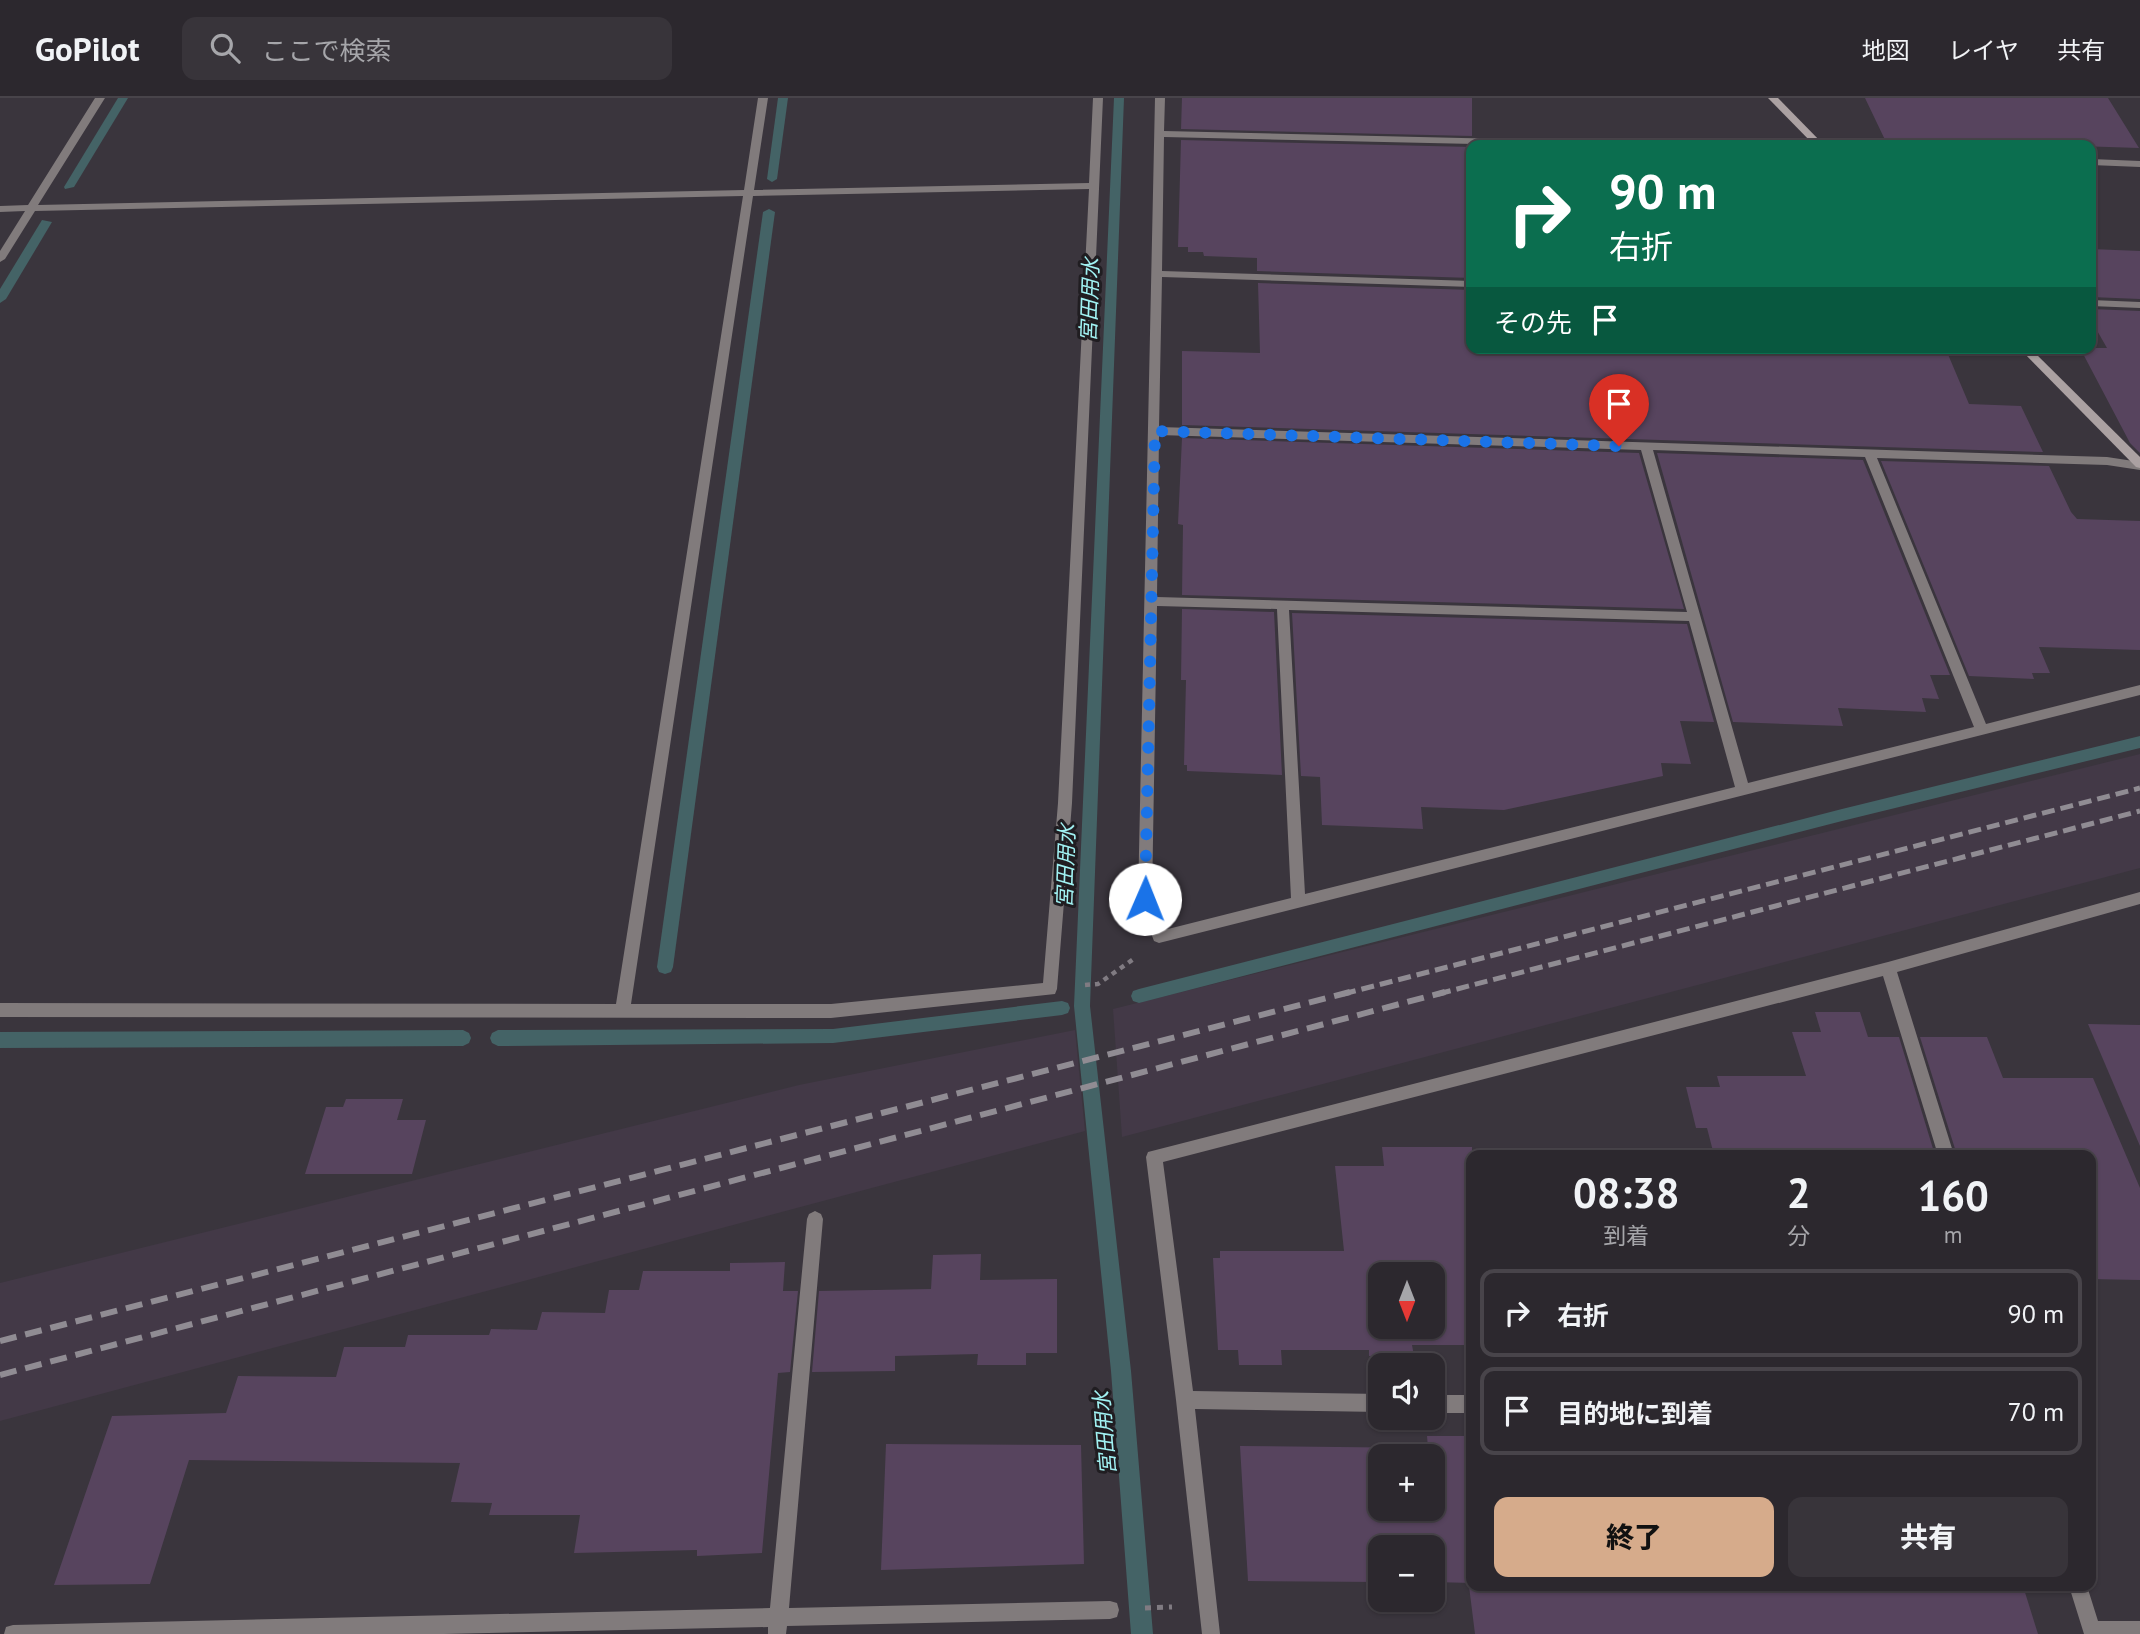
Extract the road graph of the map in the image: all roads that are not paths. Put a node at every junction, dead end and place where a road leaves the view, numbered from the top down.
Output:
1 (100, 98) edge
2 (763, 98) edge
3 (1098, 98) edge
4 (1160, 98) edge
5 (1773, 98) edge
6 (1160, 134) junction
7 (1814, 140) edge
8 (1466, 141) edge
9 (2096, 162) edge
10 (2140, 164) edge
11 (1092, 186) junction
12 (748, 193) junction
13 (32, 208) junction
14 (0, 209) edge
15 (0, 259) edge
16 (1158, 274) junction
17 (1466, 284) edge
18 (2096, 303) edge
19 (2140, 305) edge
20 (2030, 354) edge
21 (1155, 431) junction
22 (1646, 446) junction
23 (1869, 453) junction
24 (2140, 465) edge
25 (1152, 601) junction
26 (1283, 605) junction
27 (1694, 617) junction
28 (2140, 690) edge
29 (1983, 730) junction
30 (1743, 790) junction
31 (2140, 898) edge
32 (1298, 902) junction
33 (1888, 968) junction
34 (0, 1010) edge
35 (622, 1012) junction
36 (1944, 1150) edge
37 (815, 1219) dead end
38 (1185, 1400) junction
39 (1368, 1403) edge
40 (1445, 1404) edge
41 (1466, 1404) edge
42 (2080, 1591) edge
43 (1110, 1610) dead end
44 (0, 1624) edge
45 (778, 1627) edge
46 (2140, 1630) edge
47 (2093, 1632) edge
48 (13, 1634) edge
49 (1211, 1634) edge

1 - 13 street
2 - 12 street
3 - 11 street
4 - 6 street
5 - 7 street
6 - 8 street
6 - 16 street
9 - 10 street
11 - 12 street
11 - 35 street
12 - 13 street
12 - 35 street
13 - 14 street
13 - 15 street
16 - 17 street
16 - 21 street
18 - 19 street
20 - 24 street
21 - 22 street
21 - 25 street
22 - 23 street
22 - 27 street
23 - 24 street
23 - 29 street
25 - 26 street
25 - 32 street
26 - 27 street
26 - 32 street
27 - 30 street
28 - 29 street
29 - 30 street
30 - 32 street
31 - 33 street
33 - 36 street
33 - 38 street
34 - 35 street
37 - 45 street
38 - 39 street
38 - 49 street
40 - 41 street
42 - 47 street
43 - 45 street
44 - 48 street
45 - 48 street
46 - 47 street

